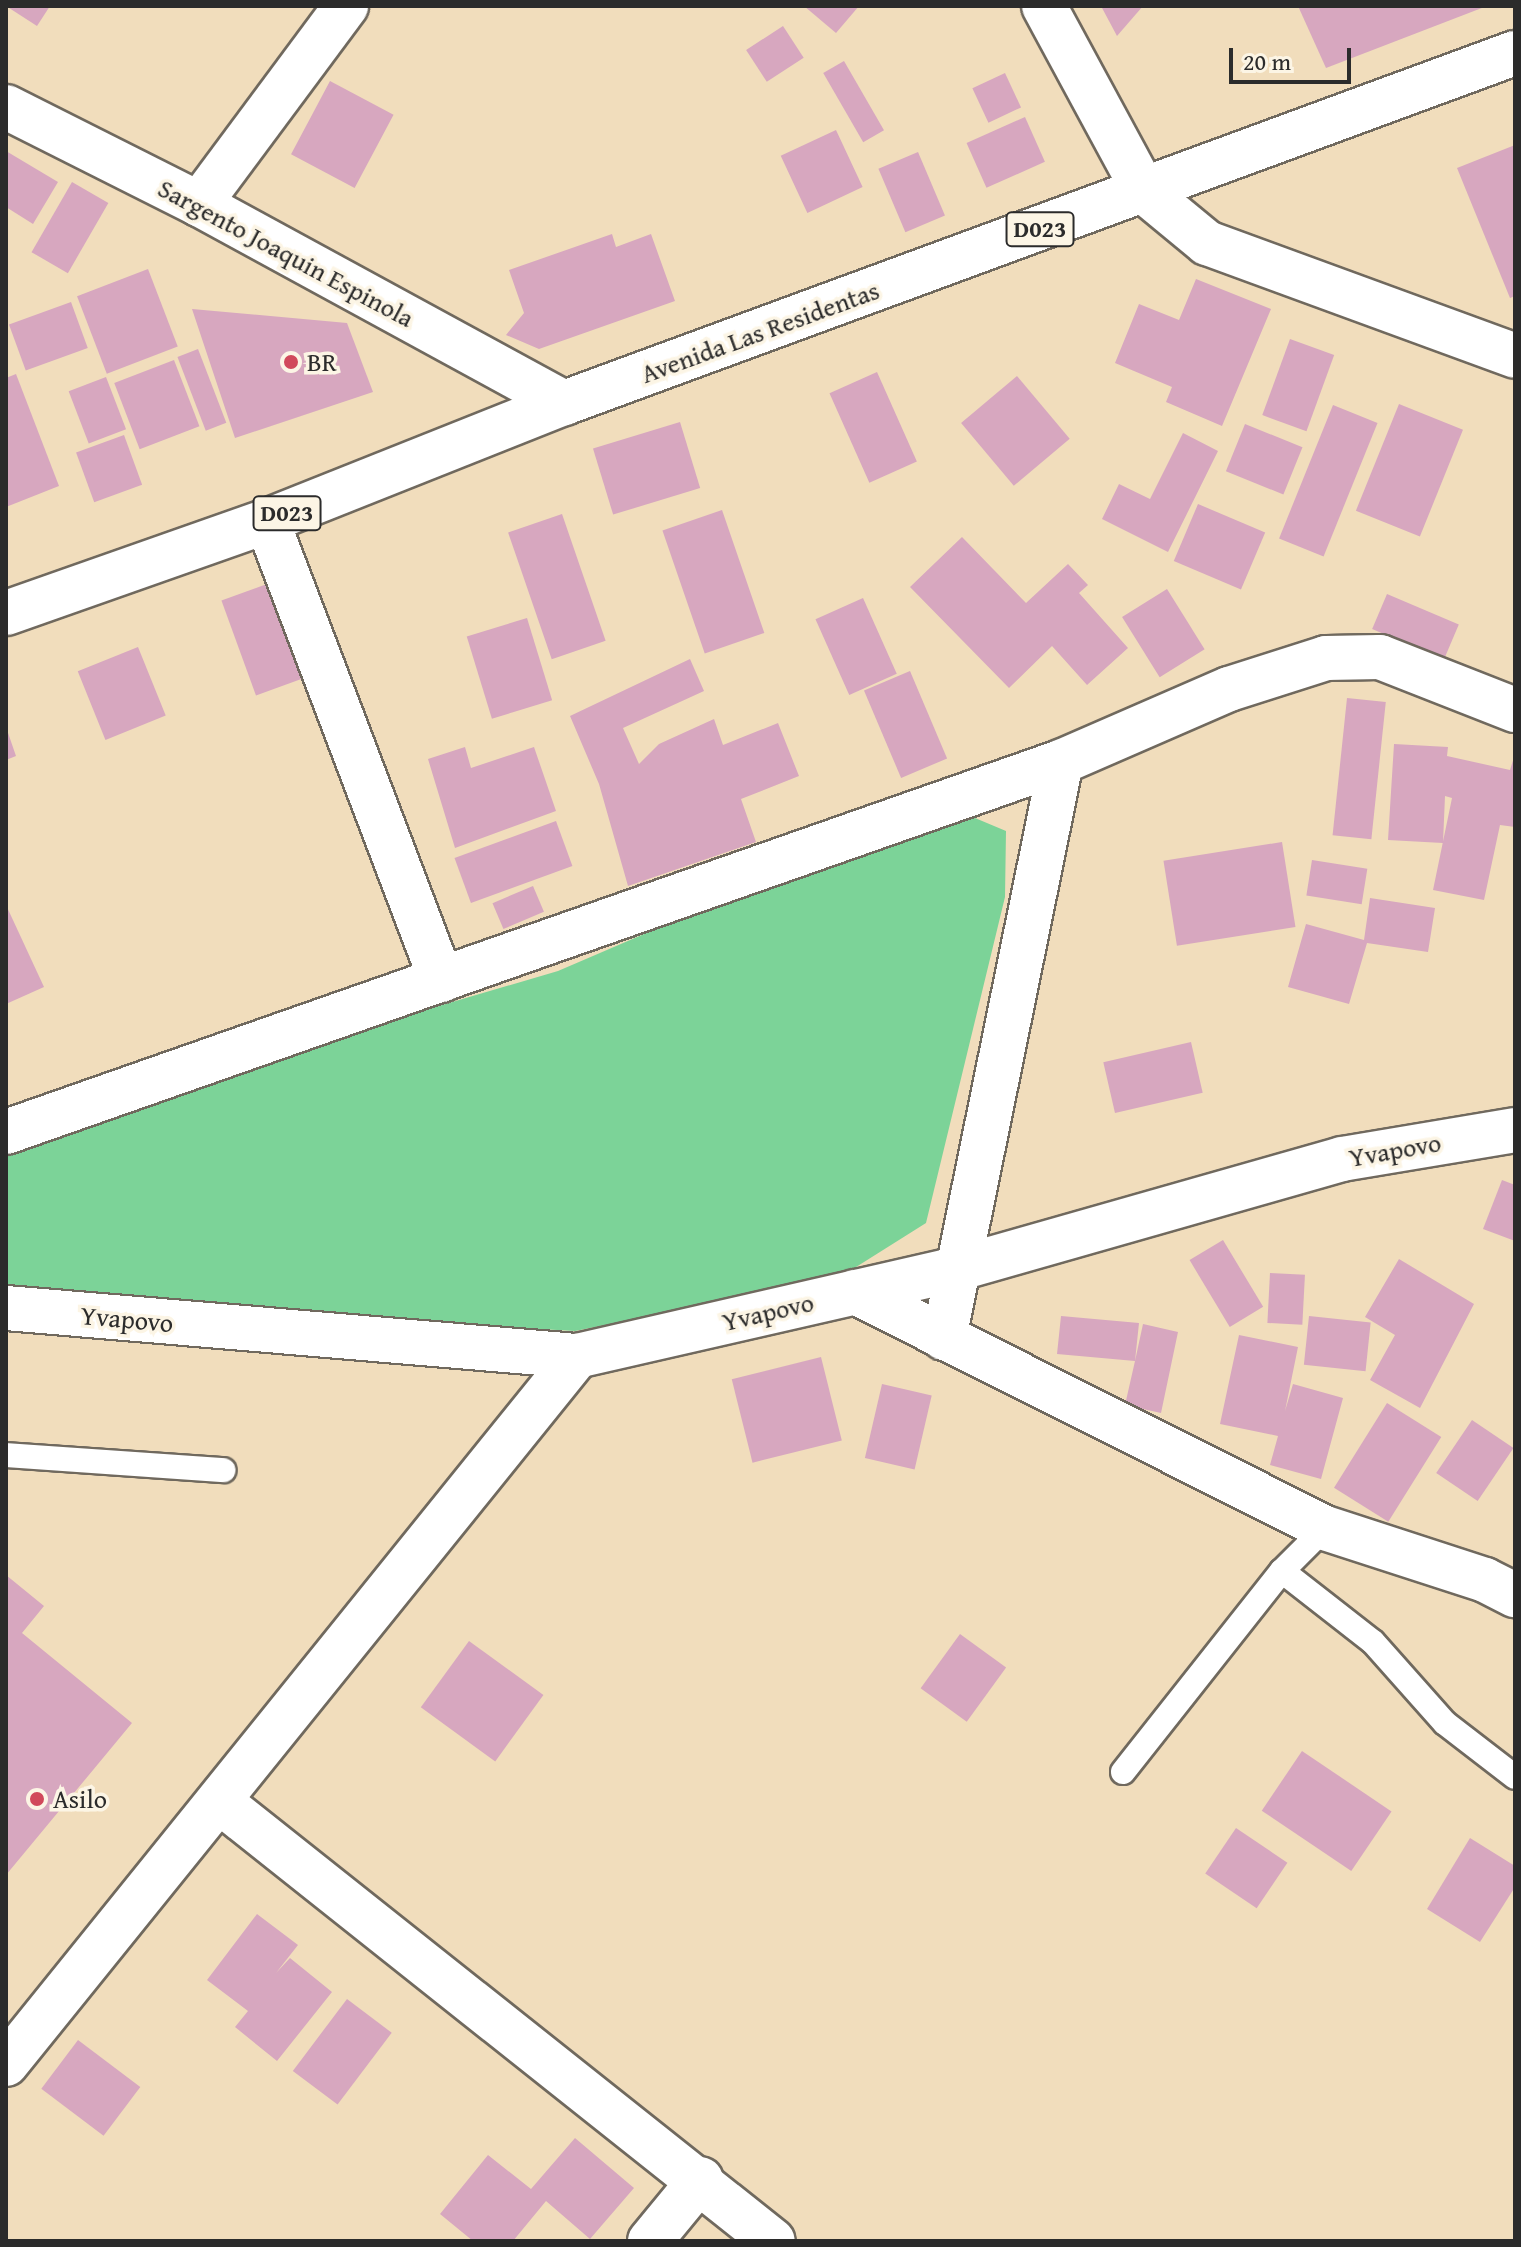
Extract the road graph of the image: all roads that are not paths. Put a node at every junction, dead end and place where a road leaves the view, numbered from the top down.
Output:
1 (346, 6) edge
2 (1044, 6) edge
3 (1515, 53) edge
4 (6, 107) edge
5 (1144, 191) junction
6 (199, 204) junction
7 (1515, 356) edge
8 (564, 403) junction
9 (267, 521) junction
10 (6, 613) edge
11 (1515, 710) edge
12 (1061, 762) junction
13 (441, 980) junction
14 (1515, 1130) edge
15 (6, 1132) edge
16 (956, 1269) junction
17 (855, 1292) junction
18 (6, 1308) edge
19 (944, 1338) junction
20 (577, 1356) junction
21 (6, 1455) edge
22 (223, 1470) dead end
23 (1325, 1528) junction
24 (1282, 1571) junction
25 (1515, 1595) edge
26 (1123, 1772) dead end
27 (1515, 1777) edge
28 (219, 1801) junction
29 (6, 2064) edge
30 (701, 2179) junction
31 (650, 2241) edge
32 (773, 2241) edge

1 - 6 street
2 - 5 street
3 - 5 street, Avenida Las Residentas / D023
4 - 6 street, Sargento Joaquin Espinola
5 - 7 street
5 - 8 street, Avenida Las Residentas / D023
6 - 8 street, Sargento Joaquin Espinola
8 - 9 street, Avenida Las Residentas / D023
9 - 10 street, Avenida Las Residentas / D023
9 - 13 street
11 - 12 street
12 - 13 street
12 - 16 street
13 - 15 street
14 - 16 street, Yvapovo
16 - 17 street, Yvapovo
16 - 19 street
17 - 19 street
17 - 20 street, Yvapovo
18 - 20 street, Yvapovo
19 - 23 street
20 - 28 street
21 - 22 lane
23 - 24 lane
23 - 25 street
24 - 26 lane
24 - 27 lane
28 - 29 street
28 - 30 street
30 - 31 street
30 - 32 street

